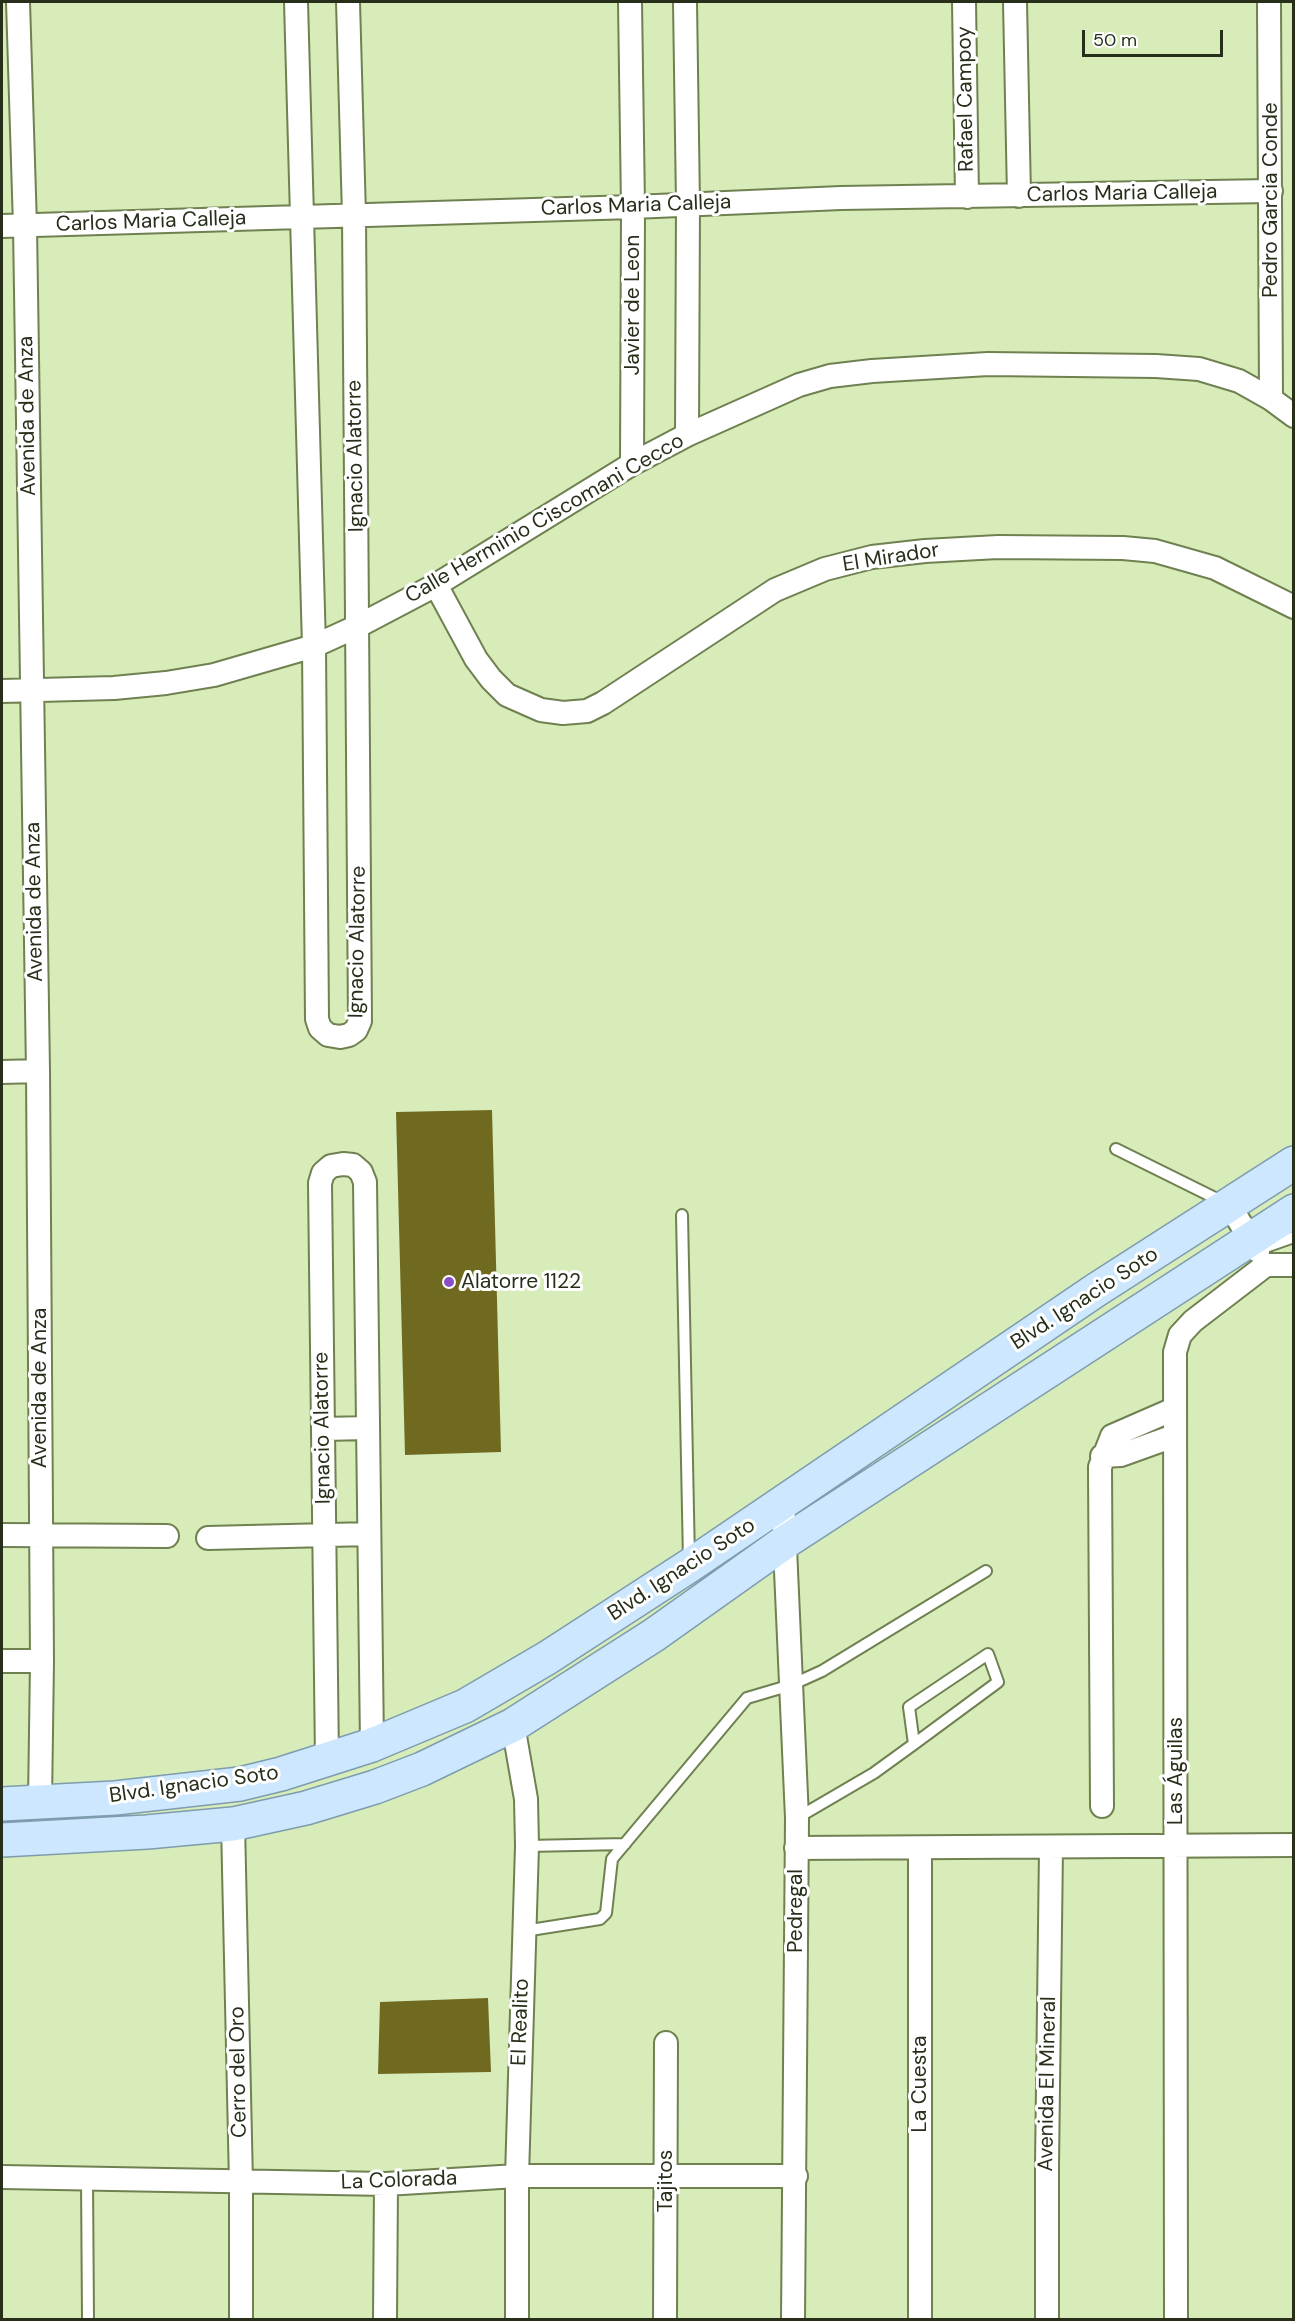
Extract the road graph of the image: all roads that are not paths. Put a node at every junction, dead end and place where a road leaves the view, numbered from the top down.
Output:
1 (18, 2) edge
2 (296, 2) edge
3 (348, 2) edge
4 (630, 2) edge
5 (685, 2) edge
6 (964, 2) edge
7 (1015, 2) edge
8 (1269, 2) edge
9 (11, 91) edge
10 (1271, 191) junction
11 (1019, 196) junction
12 (967, 197) junction
13 (688, 204) junction
14 (633, 207) junction
15 (354, 215) junction
16 (301, 217) junction
17 (2, 226) edge
18 (25, 226) junction
19 (1271, 399) junction
20 (1293, 416) edge
21 (687, 435) junction
22 (632, 464) junction
23 (436, 585) junction
24 (1293, 607) edge
25 (358, 626) junction
26 (314, 646) junction
27 (33, 690) junction
28 (2, 691) edge
29 (38, 1071) junction
30 (2, 1072) edge
31 (1116, 1149) dead end
32 (1293, 1164) edge
33 (1229, 1205) junction
34 (1293, 1211) edge
35 (682, 1215) dead end
36 (1293, 1237) edge
37 (1258, 1251) junction
38 (1293, 1265) edge
39 (1174, 1409) junction
40 (368, 1428) junction
41 (323, 1429) junction
42 (1174, 1437) junction
43 (1102, 1456) junction
44 (783, 1503) junction
45 (369, 1534) junction
46 (2, 1535) edge
47 (41, 1535) junction
48 (324, 1535) junction
49 (167, 1536) dead end
50 (208, 1538) dead end
51 (784, 1542) junction
52 (690, 1566) junction
53 (986, 1571) dead end
54 (2, 1661) edge
55 (42, 1661) junction
56 (791, 1685) junction
57 (513, 1725) junction
58 (914, 1744) junction
59 (372, 1745) junction
60 (327, 1760) junction
61 (40, 1803) junction
62 (2, 1804) edge
63 (1102, 1806) dead end
64 (2, 1818) edge
65 (797, 1818) junction
66 (233, 1824) junction
67 (2, 1840) edge
68 (625, 1844) junction
69 (1293, 1845) edge
70 (527, 1846) junction
71 (1176, 1847) junction
72 (796, 1848) junction
73 (1051, 1848) junction
74 (920, 1849) junction
75 (524, 1931) junction
76 (666, 2043) dead end
77 (517, 2176) junction
78 (796, 2176) junction
79 (2, 2177) edge
80 (666, 2178) junction
81 (87, 2179) junction
82 (241, 2183) junction
83 (386, 2184) junction
84 (88, 2319) edge
85 (241, 2319) edge
86 (385, 2319) edge
87 (517, 2319) edge
88 (665, 2319) edge
89 (793, 2319) edge
90 (920, 2319) edge
91 (1047, 2319) edge
92 (1176, 2319) edge

1 - 9 street, Avenida de Anza
2 - 16 street, Ignacio Alatorre
3 - 15 street, Ignacio Alatorre
4 - 14 street, Javier de Leon
5 - 13 street
6 - 12 street, Rafael Campoy
7 - 11 street
8 - 10 street, Pedro Garcia Conde
9 - 18 street, Avenida de Anza
10 - 11 street, Carlos Maria Calleja
10 - 19 street, Pedro Garcia Conde
11 - 12 street, Carlos Maria Calleja
12 - 13 street, Carlos Maria Calleja
13 - 14 street, Carlos Maria Calleja
13 - 21 street
14 - 15 street, Carlos Maria Calleja
14 - 22 street, Javier de Leon
15 - 16 street, Carlos Maria Calleja
15 - 25 street, Ignacio Alatorre
16 - 18 street, Carlos Maria Calleja
16 - 26 street, Ignacio Alatorre
17 - 18 street, Carlos Maria Calleja
18 - 27 street, Avenida de Anza
19 - 20 street, Calle Herminio Ciscomani Cecco
19 - 21 street, Calle Herminio Ciscomani Cecco
21 - 22 street, Calle Herminio Ciscomani Cecco
22 - 23 street, Calle Herminio Ciscomani Cecco
23 - 24 street, El Mirador
23 - 25 street, Calle Herminio Ciscomani Cecco
25 - 26 street, Calle Herminio Ciscomani Cecco
25 - 26 street, Ignacio Alatorre
26 - 27 street, Calle Herminio Ciscomani Cecco
27 - 28 street, Calle Herminio Ciscomani Cecco
27 - 29 street, Avenida de Anza
29 - 30 street
29 - 47 street, Avenida de Anza
31 - 33 lane
32 - 33 main road, Blvd. Ignacio Soto
33 - 37 street
33 - 44 main road, Blvd. Ignacio Soto
34 - 37 main road, Blvd. Ignacio Soto
35 - 52 lane
36 - 37 lane
37 - 38 street
37 - 39 street, Las Águilas
37 - 51 main road, Blvd. Ignacio Soto
39 - 42 street, Las Águilas
39 - 43 street
40 - 41 street
40 - 41 street, Ignacio Alatorre
40 - 45 street, Ignacio Alatorre
41 - 48 street, Ignacio Alatorre
42 - 43 street
42 - 71 street, Las Águilas
43 - 63 street
44 - 51 street, Pedregal
44 - 52 main road, Blvd. Ignacio Soto
45 - 48 street
45 - 59 street, Ignacio Alatorre
46 - 47 street
47 - 49 street
47 - 55 street, Avenida de Anza
48 - 50 street
48 - 60 street, Ignacio Alatorre
51 - 56 street, Pedregal
51 - 57 main road, Blvd. Ignacio Soto
52 - 59 main road, Blvd. Ignacio Soto
53 - 56 lane
54 - 55 street
55 - 61 street, Avenida de Anza
56 - 65 street, Pedregal
56 - 68 lane
57 - 66 main road, Blvd. Ignacio Soto
57 - 70 street, El Realito
58 - 58 lane
58 - 65 lane
59 - 60 main road, Blvd. Ignacio Soto
59 - 66 main road
60 - 61 main road, Blvd. Ignacio Soto
61 - 62 main road, Blvd. Ignacio Soto
61 - 64 main road
65 - 72 street, Pedregal
66 - 67 main road, Blvd. Ignacio Soto
66 - 82 street, Cerro del Oro
68 - 70 lane
68 - 75 lane
69 - 71 street
70 - 75 street, El Realito
71 - 73 street
71 - 92 street, Las Águilas
72 - 74 street
72 - 78 street, Pedregal
73 - 74 street
73 - 91 street, Avenida El Mineral
74 - 90 street, La Cuesta
75 - 77 street, El Realito
76 - 80 street, Tajitos
77 - 80 street, La Colorada
77 - 83 street, La Colorada
77 - 87 street, El Realito
78 - 80 street, La Colorada
78 - 89 street, Pedregal
79 - 81 street, La Colorada
80 - 88 street, Tajitos
81 - 82 street, La Colorada
81 - 84 lane
82 - 83 street, La Colorada
82 - 85 street, Cerro del Oro
83 - 86 street

